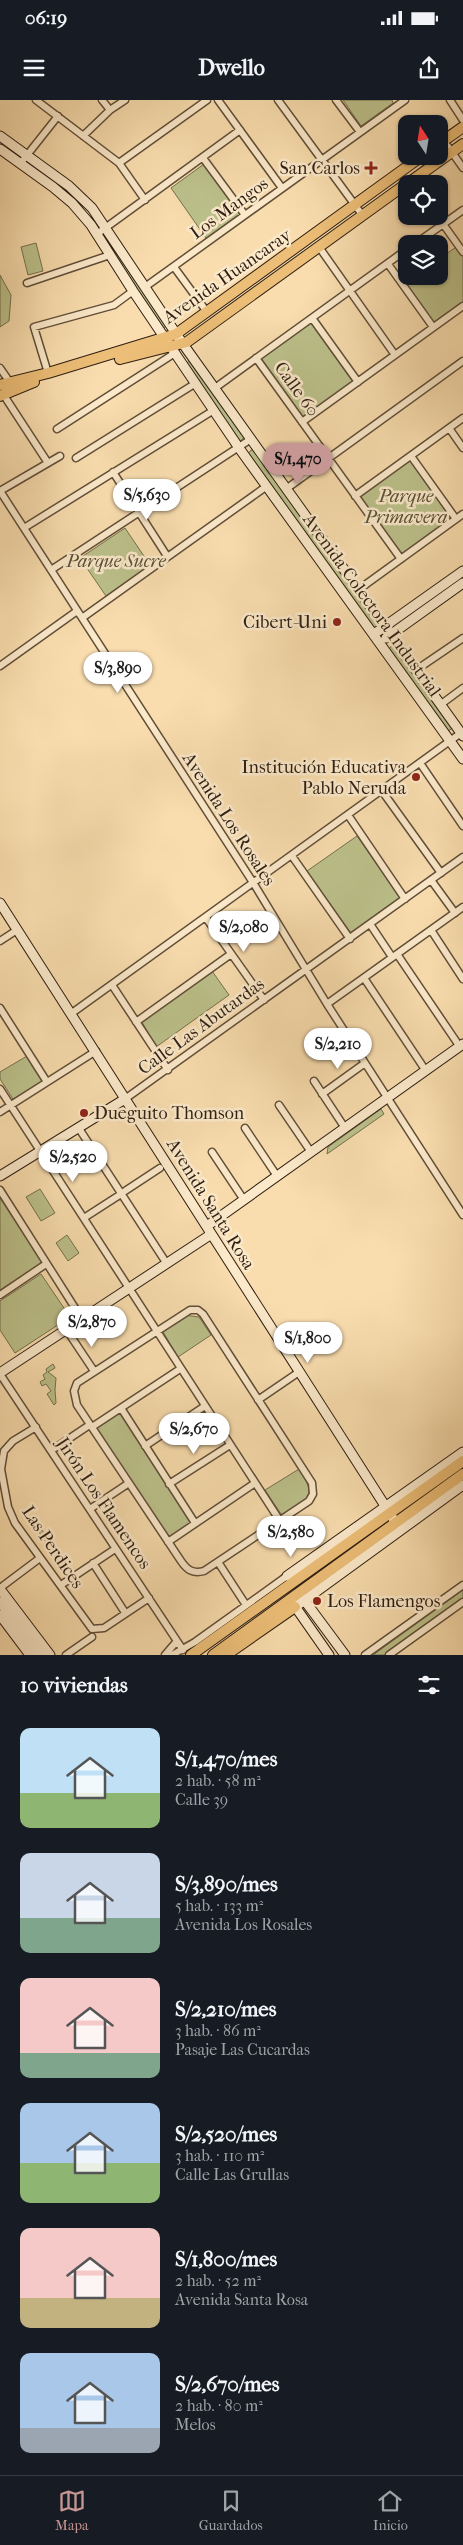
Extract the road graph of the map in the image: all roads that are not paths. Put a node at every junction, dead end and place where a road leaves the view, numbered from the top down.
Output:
1 (36, 100) edge
2 (102, 100) edge
3 (125, 100) edge
4 (207, 100) edge
5 (218, 100) edge
6 (278, 100) edge
7 (336, 100) edge
8 (405, 100) edge
9 (450, 100) edge
10 (395, 103) edge
11 (110, 110) junction
12 (58, 116) junction
13 (463, 120) edge
14 (463, 127) edge
15 (240, 130) junction
16 (360, 132) junction
17 (0, 136) edge
18 (83, 136) junction
19 (448, 138) edge
20 (463, 144) edge
21 (0, 149) edge
22 (448, 149) edge
23 (452, 152) junction
24 (27, 156) junction
25 (203, 158) junction
26 (322, 160) junction
27 (119, 163) junction
28 (20, 164) junction
29 (410, 165) edge
30 (463, 168) edge
31 (420, 175) edge
32 (282, 188) junction
33 (398, 191) edge
34 (145, 200) junction
35 (355, 205) junction
36 (463, 210) edge
37 (245, 215) junction
38 (363, 216) junction
39 (448, 220) edge
40 (442, 225) edge
41 (444, 225) edge
42 (106, 228) junction
43 (97, 234) junction
44 (428, 235) edge
45 (319, 248) junction
46 (463, 252) edge
47 (110, 255) junction
48 (398, 256) edge
49 (388, 264) junction
50 (174, 267) junction
51 (26, 283) dead end
52 (144, 287) junction
53 (350, 291) junction
54 (133, 292) junction
55 (463, 306) edge
56 (206, 312) junction
57 (312, 318) junction
58 (433, 327) junction
59 (176, 334) junction
60 (183, 344) junction
61 (170, 346) junction
62 (395, 355) junction
63 (256, 358) junction
64 (463, 361) edge
65 (0, 368) edge
66 (48, 373) junction
67 (358, 382) junction
68 (196, 383) junction
69 (214, 388) junction
70 (3, 389) edge
71 (214, 410) junction
72 (463, 418) edge
73 (302, 422) junction
74 (449, 428) junction
75 (57, 429) dead end
76 (251, 439) junction
77 (239, 448) junction
78 (463, 448) edge
79 (60, 456) dead end
80 (410, 456) junction
81 (76, 458) dead end
82 (328, 458) junction
83 (48, 463) junction
84 (113, 472) junction
85 (266, 486) junction
86 (286, 489) junction
87 (0, 491) edge
88 (355, 496) junction
89 (139, 513) junction
90 (463, 514) edge
91 (456, 519) junction
92 (24, 528) junction
93 (167, 556) junction
94 (401, 559) junction
95 (51, 570) junction
96 (463, 571) edge
97 (463, 583) edge
98 (358, 590) junction
99 (77, 611) junction
100 (82, 618) junction
101 (385, 627) junction
102 (374, 634) junction
103 (391, 635) junction
104 (463, 638) edge
105 (380, 643) junction
106 (0, 666) edge
107 (416, 670) junction
108 (463, 688) edge
109 (440, 704) junction
110 (462, 734) edge
111 (450, 740) junction
112 (463, 759) edge
113 (420, 763) junction
114 (382, 791) junction
115 (348, 815) junction
116 (463, 826) edge
117 (292, 856) junction
118 (463, 857) edge
119 (441, 873) junction
120 (431, 880) junction
121 (254, 884) junction
122 (405, 899) junction
123 (0, 903) edge
124 (463, 907) edge
125 (454, 913) junction
126 (206, 918) junction
127 (370, 924) junction
128 (18, 930) junction
129 (431, 930) junction
130 (350, 939) junction
131 (0, 941) edge
132 (231, 954) junction
133 (395, 956) junction
134 (306, 970) junction
135 (364, 978) junction
136 (463, 979) edge
137 (112, 985) junction
138 (264, 1000) junction
139 (327, 1004) junction
140 (0, 1008) edge
141 (72, 1014) junction
142 (136, 1022) junction
143 (461, 1046) edge
144 (96, 1051) junction
145 (365, 1063) junction
146 (168, 1070) junction
147 (426, 1071) junction
148 (314, 1081) dead end
149 (47, 1082) junction
150 (0, 1089) edge
151 (322, 1094) junction
152 (387, 1098) junction
153 (125, 1099) junction
154 (10, 1105) junction
155 (279, 1105) dead end
156 (0, 1112) edge
157 (78, 1127) junction
158 (245, 1128) dead end
159 (345, 1128) junction
160 (40, 1151) junction
161 (212, 1152) dead end
162 (311, 1152) junction
163 (160, 1168) dead end
164 (0, 1176) edge
165 (277, 1176) junction
166 (0, 1190) edge
167 (125, 1191) dead end
168 (118, 1196) dead end
169 (244, 1200) junction
170 (463, 1215) edge
171 (87, 1216) dead end
172 (209, 1230) junction
173 (46, 1264) junction
174 (167, 1264) junction
175 (128, 1289) junction
176 (0, 1295) edge
177 (82, 1319) junction
178 (66, 1330) junction
179 (155, 1330) junction
180 (180, 1369) junction
181 (94, 1371) junction
182 (299, 1372) junction
183 (0, 1373) edge
184 (258, 1400) junction
185 (205, 1406) junction
186 (121, 1408) junction
187 (36, 1427) junction
188 (90, 1427) junction
189 (230, 1445) junction
190 (145, 1446) junction
191 (55, 1448) dead end
192 (463, 1452) edge
193 (463, 1461) edge
194 (463, 1474) edge
195 (129, 1483) junction
196 (255, 1483) junction
197 (169, 1484) junction
198 (463, 1486) edge
199 (90, 1509) junction
200 (387, 1510) junction
201 (280, 1521) junction
202 (195, 1523) junction
203 (396, 1523) junction
204 (168, 1542) junction
205 (112, 1551) dead end
206 (40, 1558) junction
207 (218, 1562) junction
208 (93, 1563) junction
209 (287, 1581) junction
210 (64, 1583) dead end
211 (463, 1585) edge
212 (0, 1588) edge
213 (302, 1597) junction
214 (149, 1598) junction
215 (0, 1602) edge
216 (463, 1602) edge
217 (293, 1603) junction
218 (246, 1605) junction
219 (124, 1611) dead end
220 (0, 1615) edge
221 (315, 1615) junction
222 (303, 1618) junction
223 (92, 1637) dead end
224 (177, 1641) junction
225 (195, 1642) joint
226 (188, 1653) edge
227 (340, 1653) edge
228 (30, 1655) edge
229 (40, 1655) edge
230 (50, 1655) edge
231 (66, 1655) edge
232 (165, 1655) edge
233 (172, 1655) edge
234 (213, 1655) edge
235 (226, 1655) edge
236 (329, 1655) edge
237 (365, 1655) edge
238 (389, 1655) edge

1 - 12 street
2 - 11 street
3 - 11 street
4 - 27 street
5 - 15 street
6 - 26 street
7 - 16 street
8 - 10 street, Los Mangos
9 - 13 street
10 - 16 street, Los Mangos
11 - 18 street
12 - 18 street
12 - 24 street
14 - 19 main road
15 - 25 street
15 - 32 street
16 - 26 street, Los Mangos
17 - 24 main road, Avenida Colectora Industrial
18 - 27 street
20 - 23 main road, Avenida Huancaray
21 - 28 main road, Avenida Colectora Industrial
22 - 23 street
23 - 30 street
23 - 31 main road, Avenida Huancaray
24 - 28 street
24 - 42 main road, Avenida Colectora Industrial
25 - 34 street
25 - 37 street
26 - 32 street, Los Mangos
26 - 35 street
27 - 34 street
28 - 43 main road, Avenida Colectora Industrial
29 - 35 main road, Avenida Huancaray
32 - 37 street, Los Mangos
33 - 38 main road, Avenida Huancaray
34 - 42 street
35 - 38 street
35 - 56 main road, Avenida Huancaray
36 - 39 street
37 - 50 street, Los Mangos
38 - 45 main road, Avenida Huancaray
40 - 44 street
41 - 46 street
42 - 43 street
42 - 52 main road, Avenida Colectora Industrial
43 - 47 main road, Avenida Colectora Industrial
45 - 53 street
45 - 60 main road, Avenida Huancaray
47 - 51 street
47 - 54 main road, Avenida Colectora Industrial
48 - 49 street
49 - 53 street
49 - 58 street
50 - 52 street, Los Mangos
50 - 56 street
52 - 59 main road, Avenida Colectora Industrial
53 - 57 street
53 - 62 street
54 - 61 main road, Avenida Colectora Industrial
54 - 66 street
55 - 58 street
56 - 59 main road, Avenida Huancaray
57 - 63 street
57 - 67 street
58 - 62 street
59 - 60 main road, Avenida Colectora Industrial
59 - 61 main road, Avenida Huancaray
60 - 61 main road, Avenida Huancaray
60 - 69 main road, Avenida Colectora Industrial
61 - 66 main road, Avenida Huancaray
61 - 68 main road, Avenida Colectora Industrial
61 - 70 main road, Avenida Huancaray
61 - 75 street
62 - 67 street
63 - 69 street
63 - 73 street, Calle 60
64 - 82 street
65 - 70 street
66 - 70 main road, Avenida Huancaray
67 - 73 street
68 - 71 main road, Avenida Colectora Industrial
68 - 81 street
69 - 76 main road, Avenida Colectora Industrial
70 - 83 street
71 - 77 main road, Avenida Colectora Industrial
71 - 84 street
72 - 74 street
73 - 82 street, Calle 60
74 - 78 street
74 - 80 street
76 - 77 street
76 - 86 main road, Avenida Colectora Industrial
77 - 85 main road, Avenida Colectora Industrial
77 - 89 street
79 - 83 street
80 - 88 street
80 - 91 street
82 - 86 street
82 - 88 street, Calle 60
83 - 87 street
84 - 89 street
84 - 92 street
85 - 93 street
85 - 102 main road, Avenida Colectora Industrial
86 - 98 main road, Avenida Colectora Industrial
87 - 92 street, Avenida Los Rosales
88 - 94 street, Calle 60
89 - 93 street
89 - 95 street
90 - 91 street
91 - 94 street
92 - 95 street, Avenida Los Rosales
93 - 100 street
94 - 98 street
95 - 99 street, Avenida Los Rosales
96 - 101 main road
97 - 103 main road
98 - 101 main road, Avenida Colectora Industrial
99 - 100 street, Avenida Los Rosales
99 - 106 street
100 - 121 street, Avenida Los Rosales
101 - 102 main road
101 - 103 main road, Avenida Colectora Industrial
102 - 105 main road, Avenida Colectora Industrial
103 - 105 main road
103 - 107 main road, Avenida Colectora Industrial
104 - 107 street
105 - 111 main road, Avenida Colectora Industrial
107 - 109 main road, Avenida Colectora Industrial
108 - 109 street
109 - 110 main road, Avenida Colectora Industrial
110 - 111 street
111 - 112 main road, Avenida Colectora Industrial
111 - 113 street
113 - 114 street
113 - 116 street
114 - 115 street
114 - 119 street
115 - 117 street
115 - 122 street
117 - 121 street
117 - 130 street
118 - 119 street, Calle Las Abutardas
119 - 120 street, Calle Las Abutardas
120 - 122 street, Calle Las Abutardas
120 - 125 street
121 - 126 street
121 - 134 street, Avenida Los Rosales
122 - 127 street, Calle Las Abutardas
123 - 128 main road, Avenida Santa Rosa
124 - 125 street
125 - 129 street
126 - 132 street
126 - 137 street
127 - 130 street, Calle Las Abutardas
127 - 133 street
128 - 131 street
128 - 141 main road, Avenida Santa Rosa
129 - 133 street
129 - 136 street
130 - 134 street, Calle Las Abutardas
132 - 138 street
132 - 142 street
133 - 135 street
133 - 143 street
134 - 138 street, Calle Las Abutardas
134 - 139 street, Avenida Los Rosales
135 - 139 street
135 - 147 street
137 - 141 street
137 - 142 street
138 - 146 street, Calle Las Abutardas
139 - 145 street, Avenida Los Rosales
140 - 149 street
141 - 144 main road, Avenida Santa Rosa
142 - 146 street
143 - 147 main road
144 - 149 street
144 - 153 main road, Avenida Santa Rosa
145 - 151 street
145 - 152 street, Avenida Los Rosales
146 - 153 street, Calle Las Abutardas
147 - 152 main road
148 - 151 street
149 - 154 street
150 - 154 street
151 - 159 street
152 - 159 main road
152 - 170 street, Avenida Los Rosales
153 - 157 main road, Calle Las Abutardas
153 - 172 main road, Avenida Santa Rosa
154 - 156 street
154 - 160 street
155 - 162 street
157 - 160 main road, Calle Las Abutardas
157 - 174 street
158 - 165 street
159 - 162 main road
160 - 164 main road, Calle Las Abutardas
160 - 175 street
161 - 169 street
162 - 165 main road
163 - 167 street
165 - 169 main road
166 - 173 street
168 - 171 street
169 - 172 main road
172 - 174 main road
172 - 182 main road, Avenida Santa Rosa
173 - 176 street
173 - 177 street
174 - 175 main road
175 - 177 main road
175 - 179 street
177 - 178 main road
178 - 181 street
178 - 183 main road
179 - 180 street
179 - 181 street
179 - 184 street
180 - 185 street
180 - 186 street
181 - 188 street
182 - 184 street
182 - 200 main road, Avenida Santa Rosa
183 - 187 street, Jirón Los Flamencos
184 - 201 street
185 - 189 street
185 - 190 street
186 - 188 street
186 - 190 street
187 - 199 street, Jirón Los Flamencos
187 - 206 street, Las Perdices
188 - 191 street
188 - 195 street
189 - 196 street
189 - 197 street
190 - 197 street
192 - 200 main road
193 - 200 main road
194 - 203 main road
195 - 199 street
195 - 204 street
196 - 201 street
196 - 202 street
197 - 202 street
198 - 213 main road
199 - 214 street, Jirón Los Flamencos
200 - 203 main road, Avenida Santa Rosa
200 - 209 main road
201 - 207 street
202 - 204 street
203 - 213 main road
204 - 207 street
205 - 208 street
206 - 212 street
206 - 214 street, Las Perdices
207 - 218 street
208 - 210 street
208 - 219 street
209 - 218 street
209 - 226 main road
211 - 237 street
212 - 230 main road
213 - 217 main road
213 - 221 main road
214 - 224 street, Jirón Los Flamencos
215 - 229 main road
216 - 238 street
217 - 222 main road
217 - 234 main road
217 - 235 main road
218 - 225 street
220 - 228 main road
221 - 222 main road
221 - 227 main road
222 - 236 main road
223 - 231 street
224 - 226 street, Jirón Los Flamencos
224 - 232 street
225 - 226 main road
226 - 233 street

